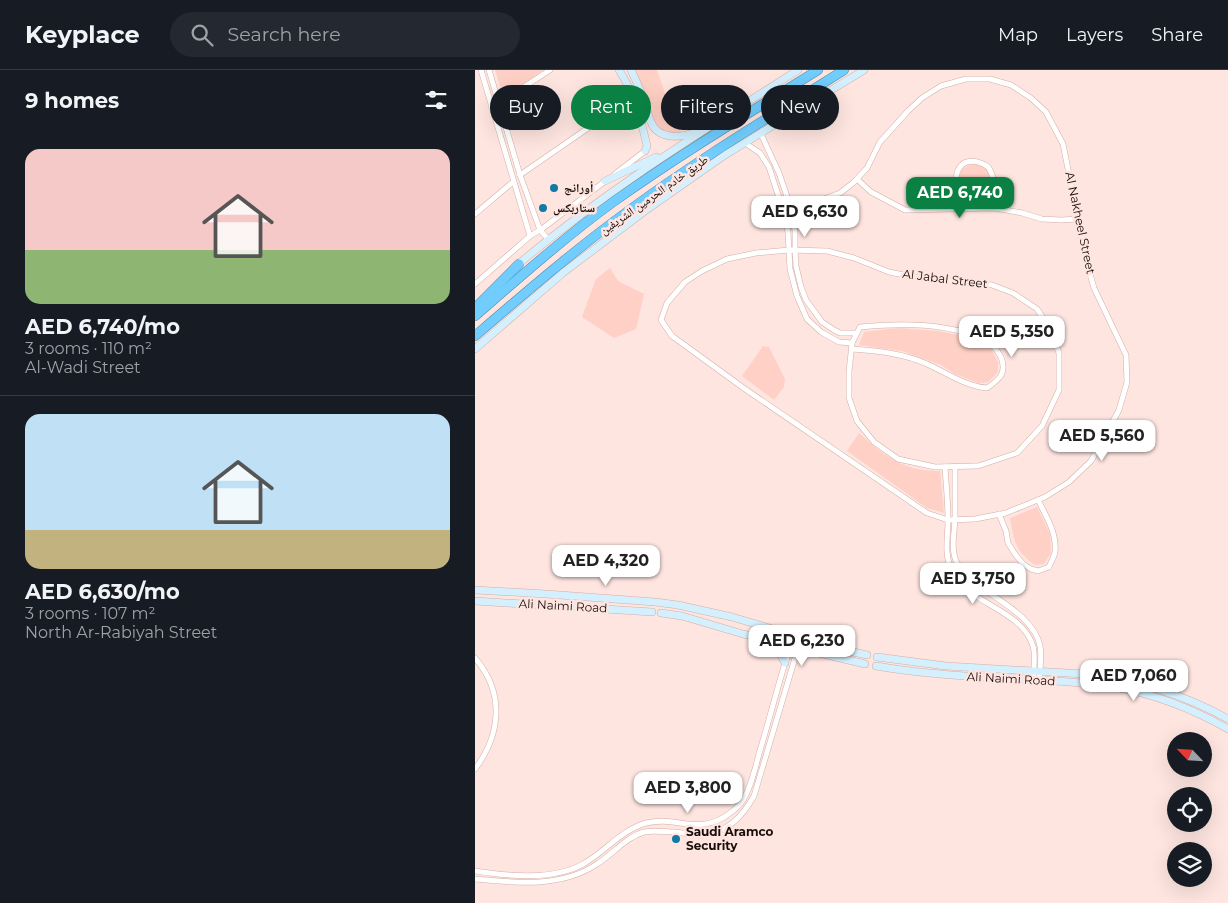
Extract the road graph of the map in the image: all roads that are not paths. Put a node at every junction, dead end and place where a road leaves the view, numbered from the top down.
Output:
1 (481, 70) edge
2 (489, 70) edge
3 (550, 70) edge
4 (619, 70) edge
5 (631, 70) edge
6 (798, 70) edge
7 (818, 70) edge
8 (844, 70) edge
9 (851, 70) edge
10 (864, 70) edge
11 (494, 85) edge
12 (527, 85) edge
13 (628, 85) edge
14 (820, 85) edge
15 (824, 85) edge
16 (751, 100) edge
17 (490, 102) edge
18 (761, 123) edge
19 (498, 130) edge
20 (507, 130) edge
21 (585, 130) edge
22 (642, 130) edge
23 (700, 130) edge
24 (704, 130) edge
25 (761, 134) junction
26 (745, 143) junction
27 (681, 145) junction
28 (645, 151) joint
29 (520, 175) junction
30 (857, 179) junction
31 (605, 181) junction
32 (513, 182) junction
33 (995, 208) junction
34 (956, 209) junction
35 (783, 210) junction
36 (792, 212) junction
37 (475, 214) edge
38 (535, 216) junction
39 (1077, 219) junction
40 (525, 221) junction
41 (540, 230) junction
42 (530, 236) junction
43 (547, 239) junction
44 (792, 250) junction
45 (519, 264) junction
46 (475, 284) edge
47 (475, 302) edge
48 (475, 308) edge
49 (475, 316) edge
50 (857, 333) junction
51 (475, 336) edge
52 (852, 346) junction
53 (475, 349) edge
54 (955, 466) junction
55 (945, 467) junction
56 (1039, 500) junction
57 (999, 514) junction
58 (955, 519) junction
59 (948, 520) junction
60 (475, 590) edge
61 (475, 601) edge
62 (652, 612) dead end
63 (661, 613) dead end
64 (743, 634) junction
65 (797, 636) junction
66 (795, 647) junction
67 (877, 657) dead end
68 (475, 658) edge
69 (889, 659) junction
70 (785, 663) junction
71 (875, 666) dead end
72 (888, 668) junction
73 (1036, 671) junction
74 (1036, 680) junction
75 (1228, 719) edge
76 (1228, 729) edge
77 (475, 769) edge
78 (658, 821) junction
79 (702, 825) junction
80 (659, 831) junction
81 (703, 835) junction
82 (475, 872) edge
83 (475, 878) edge

1 - 17 street
2 - 11 street
3 - 12 street
4 - 13 main road
5 - 23 main road
6 - 16 main road
7 - 49 highway, طريق خادم الحرمين الشريفين
8 - 14 highway, طريق خادم الحرمين الشريفين
9 - 15 highway
10 - 25 main road
18 - 51 highway, طريق خادم الحرمين الشريفين
19 - 32 street
20 - 29 street
21 - 29 street
22 - 28 main road
24 - 27 main road
25 - 26 main road
25 - 36 street
26 - 35 street
26 - 53 main road
27 - 31 main road
27 - 43 main road
28 - 31 street
29 - 38 street
30 - 34 street
30 - 36 street, Al Nakheel Street
30 - 39 street, Al Nakheel Street
31 - 41 street
32 - 37 street
32 - 40 street
33 - 34 street
33 - 34 street
33 - 39 street
35 - 36 street
35 - 44 street
36 - 44 street
38 - 40 street
38 - 41 street
39 - 56 street, Al Nakheel Street
40 - 42 street
41 - 42 street
41 - 43 street
42 - 46 street
43 - 45 main road
44 - 50 street
44 - 52 street
44 - 54 street, Al Jabal Street
44 - 59 street, Al Nakheel Street
45 - 47 main road
45 - 48 highway
50 - 52 street, Al Jabal Street
50 - 52 street
52 - 55 street, Al Jabal Street
54 - 55 street, Al Jabal Street
54 - 58 street
55 - 59 street
56 - 57 street, Al Nakheel Street
56 - 57 street
57 - 58 street, Al Nakheel Street
58 - 59 street, Al Nakheel Street
58 - 73 street
59 - 73 street
60 - 65 main road, Ali Naimi Road
61 - 62 main road, Ali Naimi Road
63 - 64 main road
64 - 66 main road
64 - 70 main road
65 - 66 street
65 - 66 main road, Ali Naimi Road
66 - 70 street
66 - 81 street
67 - 69 main road, Ali Naimi Road
68 - 77 street
69 - 72 main road
69 - 73 main road, Ali Naimi Road
70 - 79 street
71 - 72 main road, Ali Naimi Road
72 - 74 main road, Ali Naimi Road
73 - 74 street
73 - 75 main road, Ali Naimi Road
74 - 76 main road, Ali Naimi Road
78 - 79 street
78 - 80 street
78 - 82 street
79 - 81 street
80 - 81 street
80 - 83 street

